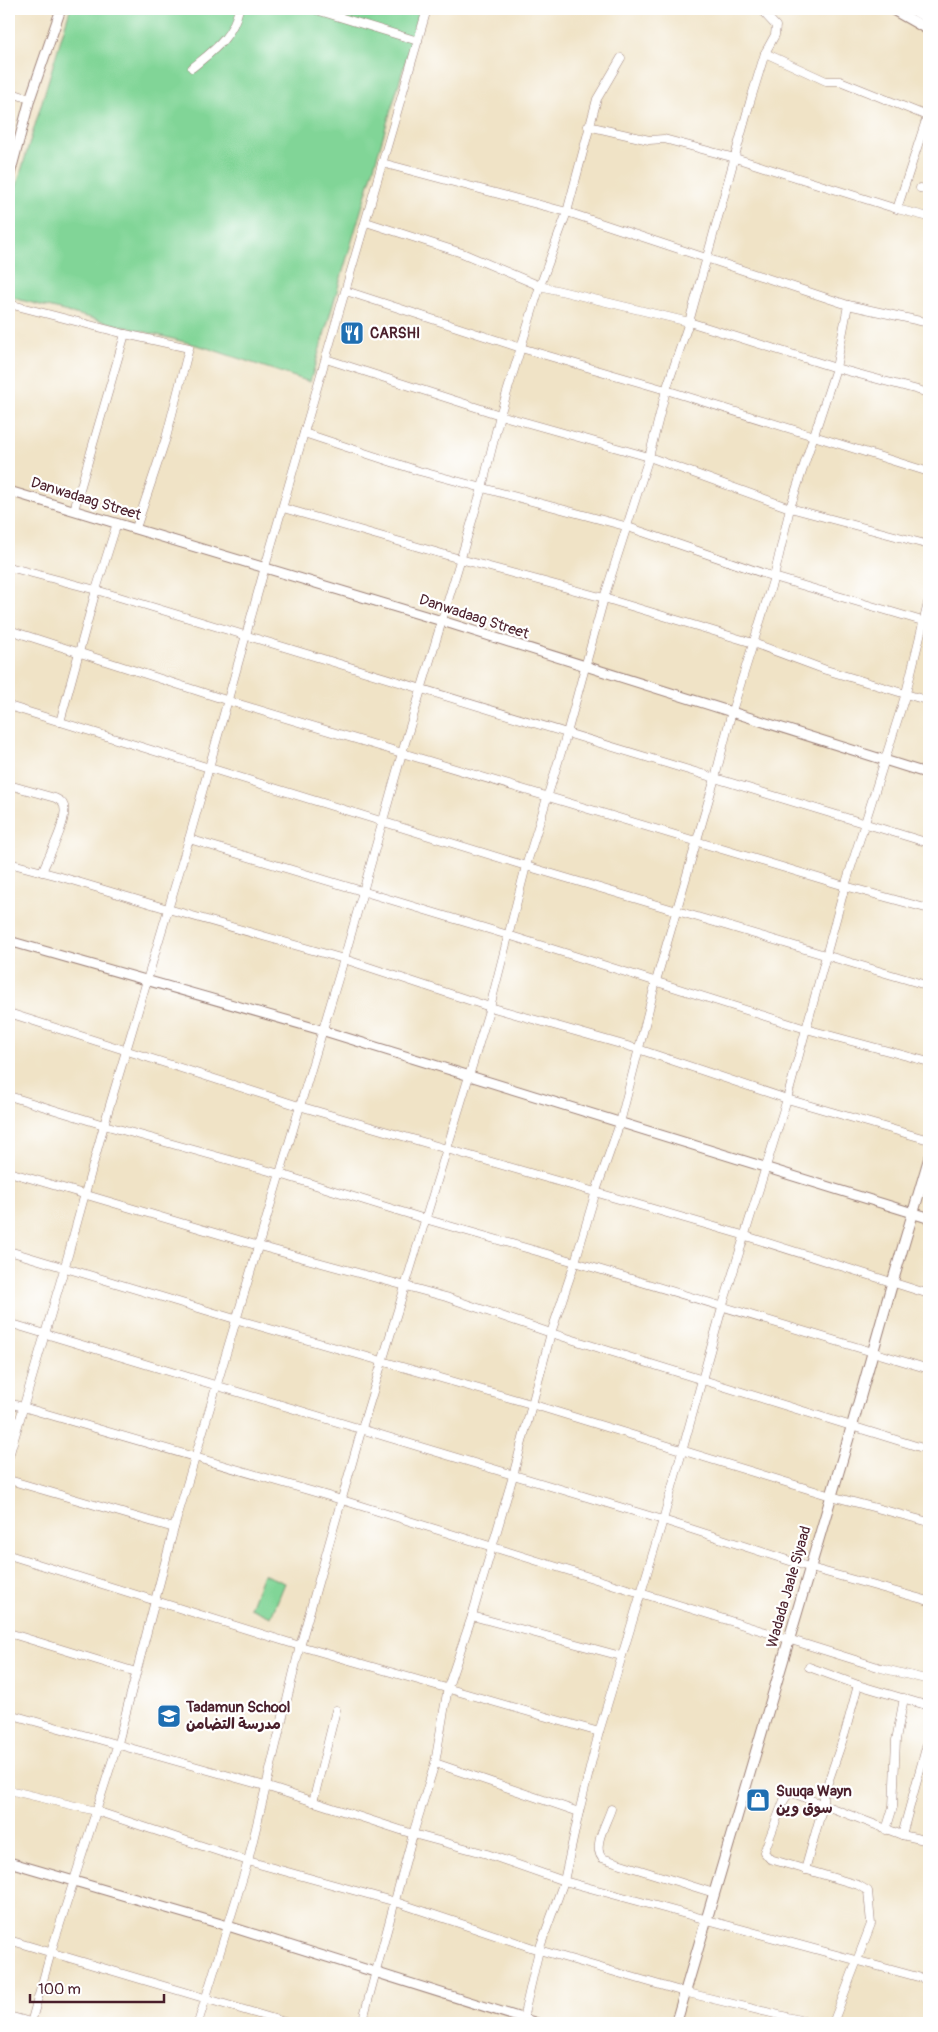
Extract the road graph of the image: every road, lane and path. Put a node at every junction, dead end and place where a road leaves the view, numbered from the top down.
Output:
1 (61, 9) edge
2 (239, 9) edge
3 (313, 9) edge
4 (427, 9) edge
5 (765, 9) edge
6 (892, 9) edge
7 (912, 9) edge
8 (929, 19) edge
9 (929, 30) edge
10 (418, 41) junction
11 (765, 53) junction
12 (620, 58) dead end
13 (192, 68) dead end
14 (9, 92) edge
15 (30, 99) junction
16 (928, 113) edge
17 (588, 126) junction
18 (12, 149) edge
19 (735, 158) junction
20 (382, 163) junction
21 (9, 178) edge
22 (920, 188) dead end
23 (929, 190) edge
24 (897, 209) junction
25 (567, 212) junction
26 (929, 217) edge
27 (366, 222) junction
28 (707, 257) junction
29 (540, 286) junction
30 (346, 291) junction
31 (9, 304) edge
32 (848, 305) junction
33 (689, 322) junction
34 (929, 323) edge
35 (125, 334) junction
36 (521, 348) junction
37 (326, 359) junction
38 (836, 368) junction
39 (666, 390) junction
40 (929, 393) edge
41 (500, 415) junction
42 (304, 433) junction
43 (813, 436) junction
44 (649, 457) junction
45 (929, 472) edge
46 (482, 488) junction
47 (9, 491) edge
48 (283, 508) junction
49 (790, 508) junction
50 (74, 510) junction
51 (117, 523) junction
52 (626, 526) junction
53 (136, 528) junction
54 (929, 545) edge
55 (460, 559) junction
56 (9, 567) edge
57 (265, 567) junction
58 (774, 578) junction
59 (96, 590) junction
60 (604, 598) junction
61 (929, 599) edge
62 (442, 621) junction
63 (926, 622) edge
64 (9, 630) edge
65 (247, 636) junction
66 (753, 643) junction
67 (80, 652) junction
68 (586, 666) junction
69 (422, 689) junction
70 (906, 693) junction
71 (229, 701) junction
72 (929, 701) edge
73 (9, 706) edge
74 (732, 711) junction
75 (60, 722) junction
76 (567, 733) junction
77 (402, 753) junction
78 (885, 759) junction
79 (210, 769) junction
80 (929, 774) edge
81 (715, 778) junction
82 (9, 785) edge
83 (548, 796) junction
84 (383, 822) junction
85 (865, 823) junction
86 (190, 839) junction
87 (696, 841) junction
88 (929, 843) edge
89 (9, 864) edge
90 (526, 866) junction
91 (42, 872) junction
92 (845, 886) junction
93 (362, 892) junction
94 (168, 909) junction
95 (929, 909) edge
96 (677, 911) junction
97 (508, 935) junction
98 (9, 941) edge
99 (826, 955) junction
100 (344, 959) junction
101 (147, 980) junction
102 (656, 981) junction
103 (929, 986) edge
104 (490, 1007) junction
105 (9, 1013) edge
106 (806, 1029) junction
107 (321, 1030) junction
108 (638, 1049) junction
109 (127, 1051) junction
110 (929, 1062) edge
111 (468, 1077) junction
112 (9, 1096) edge
113 (787, 1099) junction
114 (299, 1106) junction
115 (620, 1123) junction
116 (104, 1125) junction
117 (929, 1140) edge
118 (448, 1148) junction
119 (929, 1159) edge
120 (766, 1168) junction
121 (9, 1172) edge
122 (280, 1174) junction
123 (596, 1191) junction
124 (85, 1195) junction
125 (913, 1213) junction
126 (929, 1218) edge
127 (425, 1219) junction
128 (746, 1236) junction
129 (259, 1246) junction
130 (9, 1251) edge
131 (575, 1262) junction
132 (65, 1266) junction
133 (892, 1284) junction
134 (406, 1285) junction
135 (929, 1294) edge
136 (722, 1308) junction
137 (235, 1319) junction
138 (9, 1323) edge
139 (45, 1333) junction
140 (551, 1333) junction
141 (874, 1354) junction
142 (382, 1360) junction
143 (929, 1369) edge
144 (702, 1379) junction
145 (216, 1385) junction
146 (9, 1403) edge
147 (531, 1404) junction
148 (24, 1407) junction
149 (852, 1426) junction
150 (362, 1428) junction
151 (682, 1450) junction
152 (929, 1450) edge
153 (9, 1456) edge
154 (195, 1457) junction
155 (513, 1476) junction
156 (9, 1480) edge
157 (831, 1496) junction
158 (342, 1500) junction
159 (663, 1520) junction
160 (929, 1522) edge
161 (174, 1528) junction
162 (492, 1547) junction
163 (9, 1555) edge
164 (810, 1567) junction
165 (640, 1594) junction
166 (154, 1600) junction
167 (929, 1601) edge
168 (472, 1616) junction
169 (9, 1633) edge
170 (789, 1639) junction
171 (300, 1646) junction
172 (621, 1656) junction
173 (809, 1667) dead end
174 (136, 1672) junction
175 (929, 1680) edge
176 (858, 1685) junction
177 (448, 1688) junction
178 (904, 1698) junction
179 (929, 1706) edge
180 (336, 1710) dead end
181 (9, 1714) edge
182 (600, 1732) junction
183 (929, 1737) edge
184 (118, 1744) junction
185 (435, 1763) junction
186 (265, 1786) junction
187 (9, 1790) edge
188 (312, 1802) junction
189 (823, 1806) junction
190 (611, 1809) dead end
191 (96, 1811) junction
192 (579, 1812) junction
193 (886, 1830) junction
194 (413, 1834) junction
195 (902, 1835) junction
196 (929, 1841) edge
197 (248, 1861) junction
198 (9, 1862) edge
199 (805, 1870) junction
200 (74, 1880) junction
201 (564, 1881) junction
202 (714, 1892) junction
203 (396, 1902) junction
204 (706, 1920) junction
205 (228, 1926) junction
206 (9, 1940) edge
207 (539, 1950) junction
208 (51, 1952) junction
209 (858, 1960) junction
210 (376, 1974) junction
211 (929, 1980) edge
212 (684, 1992) junction
213 (206, 1999) junction
214 (9, 2016) edge
215 (522, 2021) edge
216 (32, 2023) edge
217 (198, 2023) edge
218 (288, 2023) edge
219 (362, 2023) edge
220 (537, 2023) edge
221 (676, 2023) edge
222 (812, 2023) edge
223 (834, 2023) edge

1 - 15 street
2 - 13 street
3 - 10 street
4 - 10 street
5 - 11 street
6 - 9 main road
7 - 8 main road
10 - 20 street
11 - 16 street
11 - 19 street
12 - 17 street
14 - 15 street
15 - 18 street
16 - 24 street
17 - 19 street
17 - 25 street
18 - 21 street
19 - 24 street
19 - 28 street
20 - 25 street
20 - 27 street
22 - 23 street
24 - 26 street
25 - 28 street
25 - 29 street
27 - 29 street
27 - 30 street
28 - 32 street
28 - 33 street
29 - 33 street
29 - 36 street
30 - 36 street
30 - 37 street
31 - 35 street
32 - 34 street
32 - 38 street
33 - 38 street
33 - 39 street
35 - 50 street
35 - 53 street
36 - 39 street
36 - 41 street
37 - 41 street
37 - 42 street
38 - 40 street
38 - 43 street
39 - 43 street
39 - 44 street
41 - 44 street
41 - 46 street
42 - 46 street
42 - 48 street
43 - 45 street
43 - 49 street
44 - 49 street
44 - 52 street
46 - 52 street
46 - 55 street
47 - 50 street, Danwadaag Street
48 - 55 street
48 - 57 street
49 - 54 street
49 - 58 street
50 - 51 street, Danwadaag Street
51 - 53 street, Danwadaag Street
51 - 59 street
52 - 58 street
52 - 60 street
53 - 57 street, Danwadaag Street
55 - 60 street
55 - 62 street
56 - 59 street
57 - 62 street, Danwadaag Street
57 - 65 street
58 - 63 street
58 - 66 street
59 - 65 street
59 - 67 street
60 - 66 street
60 - 68 street
61 - 63 street
62 - 68 street, Danwadaag Street
62 - 69 street
63 - 70 street
64 - 67 street
65 - 69 street
65 - 71 street
66 - 70 street
66 - 74 street
67 - 71 street
67 - 75 street
68 - 74 street, Danwadaag Street
68 - 76 street
69 - 76 street
69 - 77 street
70 - 72 street
70 - 78 street
71 - 77 street
71 - 79 street
73 - 75 street
74 - 78 street, Danwadaag Street
74 - 81 street
75 - 79 street
76 - 81 street
76 - 83 street
77 - 83 street
77 - 84 street
78 - 80 street, Danwadaag Street
78 - 85 street
79 - 84 street
79 - 86 street
81 - 85 street
81 - 87 street
82 - 91 street
83 - 87 street
83 - 90 street
84 - 90 street
84 - 93 street
85 - 88 street
85 - 92 street
86 - 93 street
86 - 94 street
87 - 92 street
87 - 96 street
89 - 91 street
90 - 96 street
90 - 97 street
91 - 94 street
92 - 95 street
92 - 99 street
93 - 97 street
93 - 100 street
94 - 100 street
94 - 101 street
96 - 99 street
96 - 102 street
97 - 102 street
97 - 104 street
98 - 101 street
99 - 103 street
99 - 106 street
100 - 104 street
100 - 107 street
101 - 107 street
101 - 109 street
102 - 106 street
102 - 108 street
104 - 108 street
104 - 111 street
105 - 109 street
106 - 110 street
106 - 113 street
107 - 111 street
107 - 114 street
108 - 113 street
108 - 115 street
109 - 114 street
109 - 116 street
111 - 115 street
111 - 118 street
112 - 116 street
113 - 117 street
113 - 120 street
114 - 118 street
114 - 122 street
115 - 120 street
115 - 123 street
116 - 122 street
116 - 124 street
118 - 123 street
118 - 127 street
119 - 125 main road, Wadada Jaale Siyaad
120 - 125 street
120 - 128 street
121 - 124 street
122 - 127 street
122 - 129 street
123 - 128 street
123 - 131 street
124 - 129 street
124 - 132 street
125 - 126 main road
125 - 133 main road, Wadada Jaale Siyaad
127 - 131 street
127 - 134 street
128 - 133 street
128 - 136 street
129 - 134 street
129 - 137 street
130 - 132 street
131 - 136 street
131 - 140 street
132 - 137 street
132 - 139 street
133 - 135 street
133 - 141 main road, Wadada Jaale Siyaad
134 - 140 street
134 - 142 street
136 - 141 street
136 - 144 street
137 - 142 street
137 - 145 street
138 - 139 street
139 - 145 street
139 - 148 street
140 - 144 street
140 - 147 street
141 - 143 street
141 - 149 main road, Wadada Jaale Siyaad
142 - 147 street
142 - 150 street
144 - 149 street
144 - 151 street
145 - 150 street
145 - 154 street
146 - 148 street
147 - 151 street
147 - 155 street
148 - 153 street
148 - 154 street
149 - 152 street
149 - 157 main road, Wadada Jaale Siyaad
150 - 155 street
150 - 158 street
151 - 157 street
151 - 159 street
154 - 158 street
154 - 161 street
155 - 159 street
155 - 162 street
156 - 161 street
157 - 160 street
157 - 164 main road, Wadada Jaale Siyaad
158 - 162 street
158 - 171 street
159 - 164 street
159 - 165 street
161 - 166 street
162 - 165 street
162 - 168 street
163 - 166 street
164 - 167 street
164 - 170 main road, Wadada Jaale Siyaad
165 - 170 street
165 - 172 street
166 - 171 street
166 - 174 street
168 - 172 street
168 - 177 street
169 - 174 street
170 - 175 street
170 - 202 main road, Wadada Jaale Siyaad
171 - 177 street
171 - 186 street
172 - 182 street
173 - 176 street
174 - 184 street
176 - 178 street
176 - 189 street
177 - 182 street
177 - 185 street
178 - 179 street
178 - 193 street
180 - 188 street
181 - 184 street
182 - 192 street
183 - 195 street
184 - 186 street
184 - 191 street
185 - 192 street
185 - 194 street
186 - 188 street
186 - 197 street
187 - 191 street
188 - 194 street
189 - 193 street
189 - 199 street
189 - 199 street
190 - 202 street
191 - 197 street
191 - 200 street
192 - 201 street
193 - 195 street
194 - 201 street
194 - 203 street
195 - 196 street
197 - 203 street
197 - 205 street
198 - 200 street
199 - 209 street
200 - 205 street
200 - 208 street
201 - 204 street
201 - 207 street
202 - 204 main road, Wadada Jaale Siyaad
203 - 207 street
203 - 210 street
204 - 209 street
204 - 212 main road, Wadada Jaale Siyaad
205 - 210 street
205 - 213 street
206 - 208 street
207 - 212 street
207 - 215 street
208 - 213 street
208 - 216 street
209 - 211 street
209 - 223 street
210 - 215 street
210 - 219 street
212 - 221 main road, Wadada Jaale Siyaad
212 - 222 street
213 - 217 street
213 - 218 street
214 - 216 street
215 - 220 street

